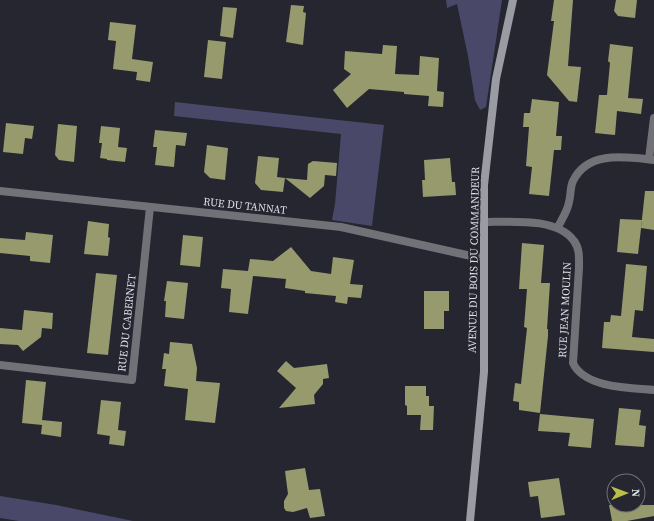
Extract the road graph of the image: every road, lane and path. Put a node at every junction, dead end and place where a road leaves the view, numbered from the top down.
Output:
1 (512, 0) edge
2 (654, 118) edge
3 (652, 160) edge
4 (0, 191) edge
5 (150, 207) junction
6 (484, 222) junction
7 (558, 227) junction
8 (484, 257) junction
9 (0, 365) edge
10 (654, 390) edge
11 (470, 521) edge

1 - 6 main road, AVENUE DU BOIS DU COMMANDEUR
2 - 3 street
3 - 7 street
4 - 5 street, RUE DU TANNAT
5 - 8 street, RUE DU TANNAT
5 - 9 street, RUE DU CABERNET
6 - 7 street, RUE JEAN MOULIN
6 - 8 main road, AVENUE DU BOIS DU COMMANDEUR
7 - 10 street, RUE JEAN MOULIN
8 - 11 main road, AVENUE DU BOIS DU COMMANDEUR

